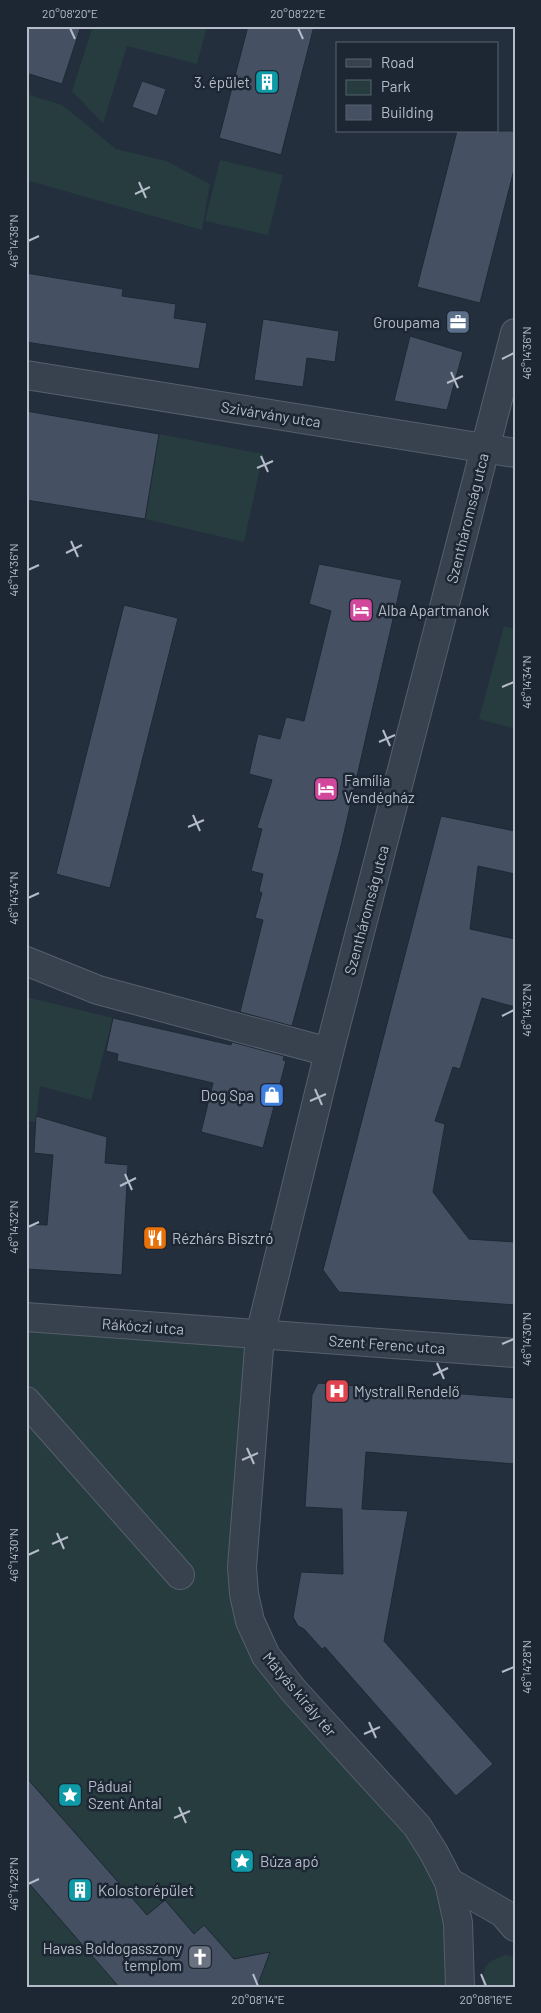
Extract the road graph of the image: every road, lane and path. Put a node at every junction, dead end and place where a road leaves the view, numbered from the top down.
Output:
1 (515, 333) edge
2 (26, 375) edge
3 (485, 448) junction
4 (515, 453) edge
5 (26, 961) edge
6 (329, 1052) junction
7 (26, 1317) edge
8 (260, 1335) junction
9 (515, 1353) edge
10 (26, 1400) edge
11 (180, 1575) dead end
12 (449, 1882) junction
13 (515, 1927) edge
14 (460, 1987) edge

1 - 3 street, Szentháromság utca
2 - 3 street, Szivárvány utca
3 - 4 street, Szivárvány utca
3 - 6 street, Szentháromság utca
5 - 6 street
6 - 8 street, Szentháromság utca
7 - 8 street, Rákóczi utca
8 - 9 street, Szent Ferenc utca
8 - 12 street, Mátyás király tér
10 - 11 street
12 - 13 street
12 - 14 street, Mátyás király tér

